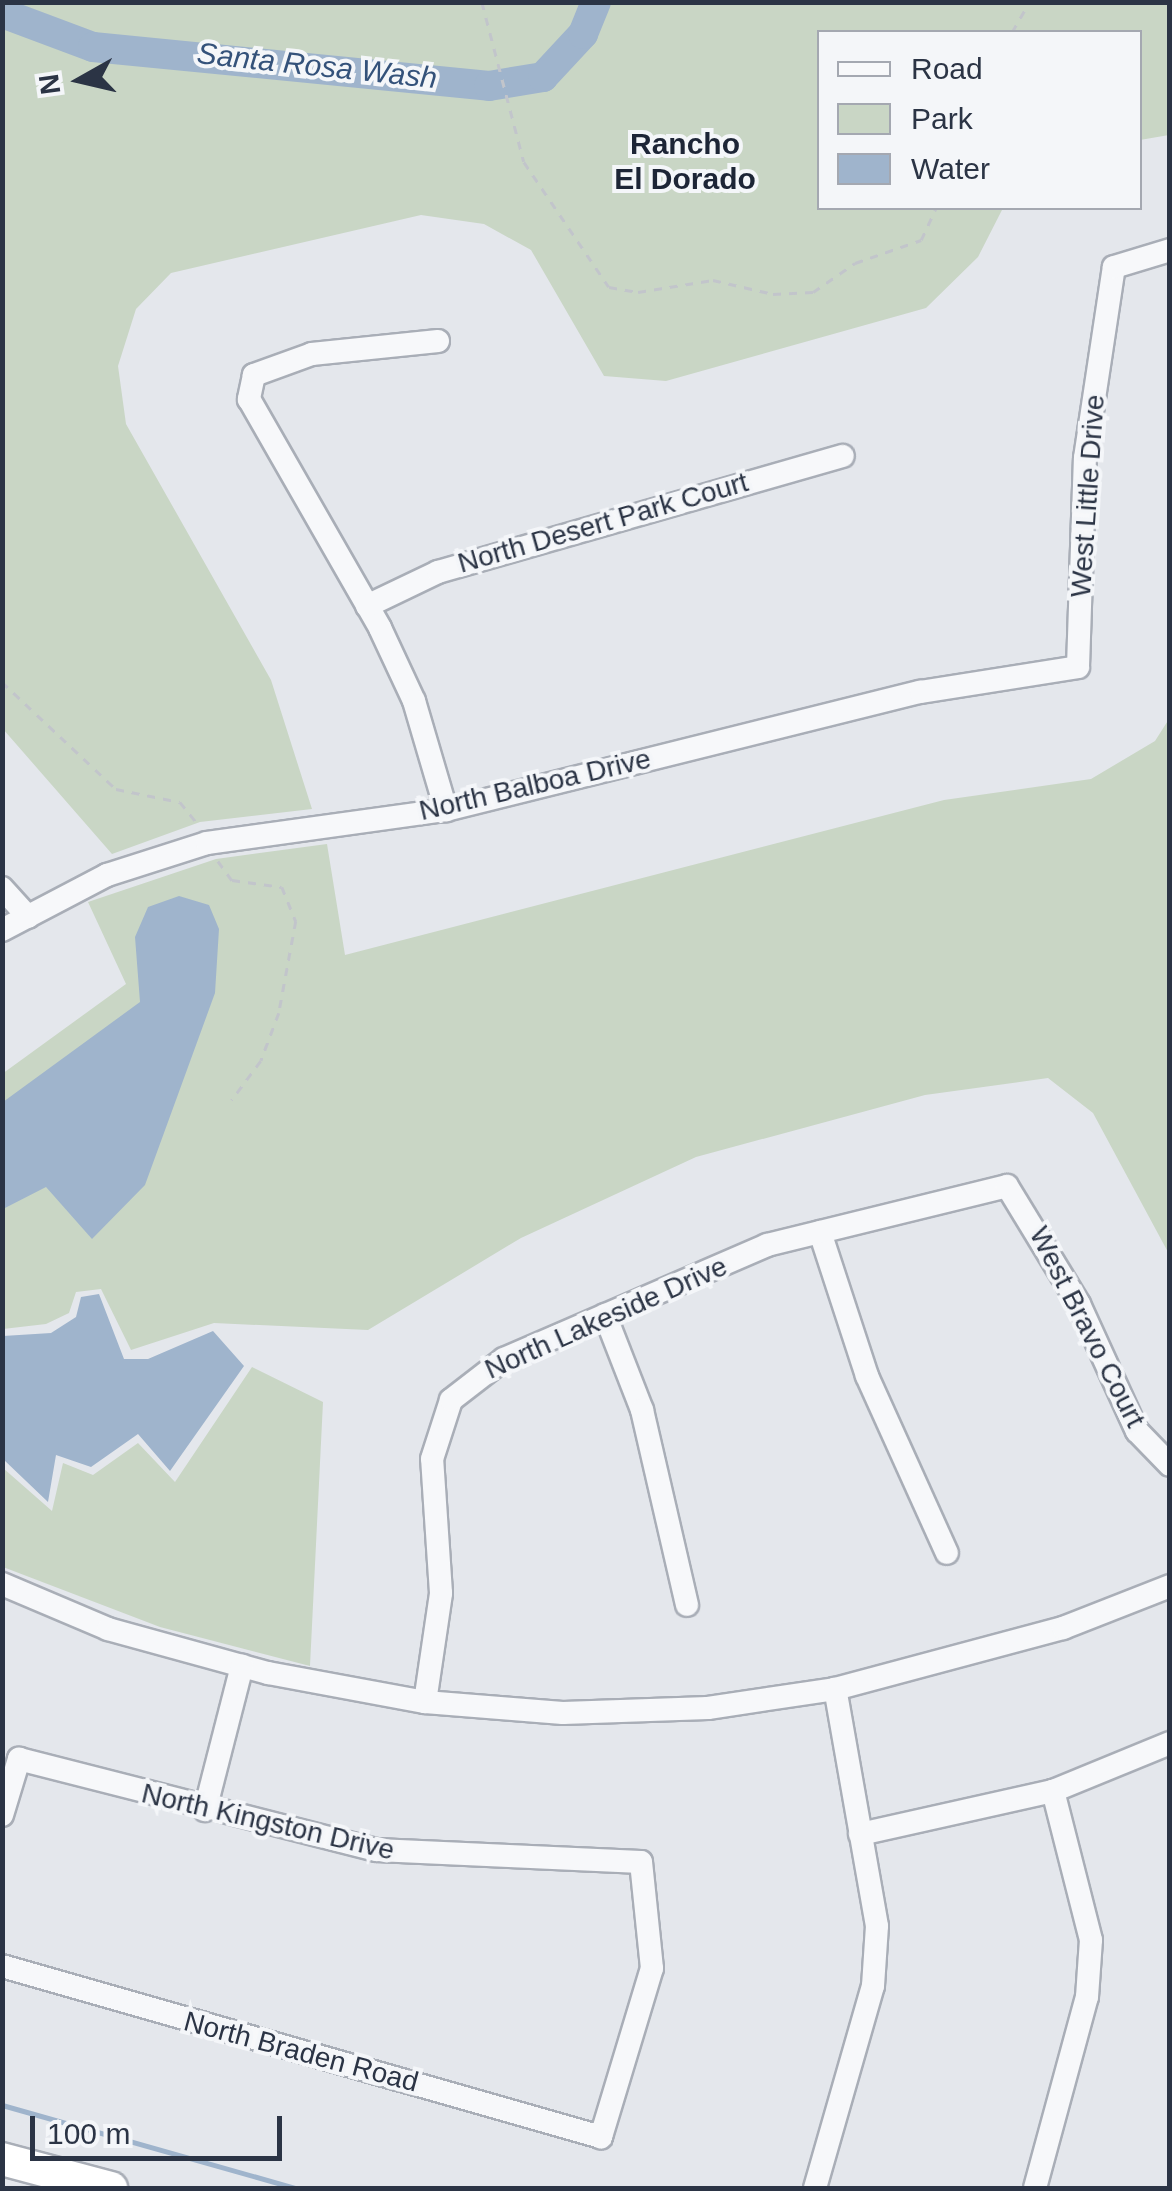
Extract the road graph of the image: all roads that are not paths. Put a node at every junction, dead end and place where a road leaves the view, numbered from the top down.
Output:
1 (1170, 250) edge
2 (438, 341) dead end
3 (844, 456) dead end
4 (367, 606) junction
5 (1078, 667) joint
6 (446, 810) junction
7 (2, 888) edge
8 (28, 917) junction
9 (2, 930) edge
10 (1007, 1186) joint
11 (820, 1232) junction
12 (604, 1314) junction
13 (1170, 1466) edge
14 (947, 1553) dead end
15 (2, 1584) edge
16 (1170, 1586) edge
17 (688, 1605) dead end
18 (242, 1666) junction
19 (835, 1689) junction
20 (425, 1702) junction
21 (1170, 1743) edge
22 (1053, 1791) junction
23 (205, 1810) junction
24 (2, 1816) edge
25 (860, 1834) junction
26 (2, 1966) edge
27 (601, 2137) joint
28 (2, 2159) edge
29 (111, 2188) edge
30 (815, 2188) edge
31 (1035, 2188) edge

1 - 5 street, West Little Drive
2 - 4 street
3 - 4 street, North Desert Park Court
4 - 6 street
5 - 6 street, North Balboa Drive
6 - 8 street, North Balboa Drive
7 - 8 street
8 - 9 street, North Balboa Drive
10 - 11 street, North Lakeside Drive
10 - 13 street, West Bravo Court
11 - 12 street, North Lakeside Drive
11 - 14 street
12 - 17 street
12 - 20 street, North Lakeside Drive
15 - 18 street
16 - 19 street
18 - 20 street
18 - 23 street
19 - 20 street
19 - 25 street
21 - 22 street
22 - 25 street
22 - 31 street
23 - 24 street, North Kingston Drive
23 - 27 street, North Kingston Drive
25 - 30 street
26 - 27 street, North Braden Road
28 - 29 highway

